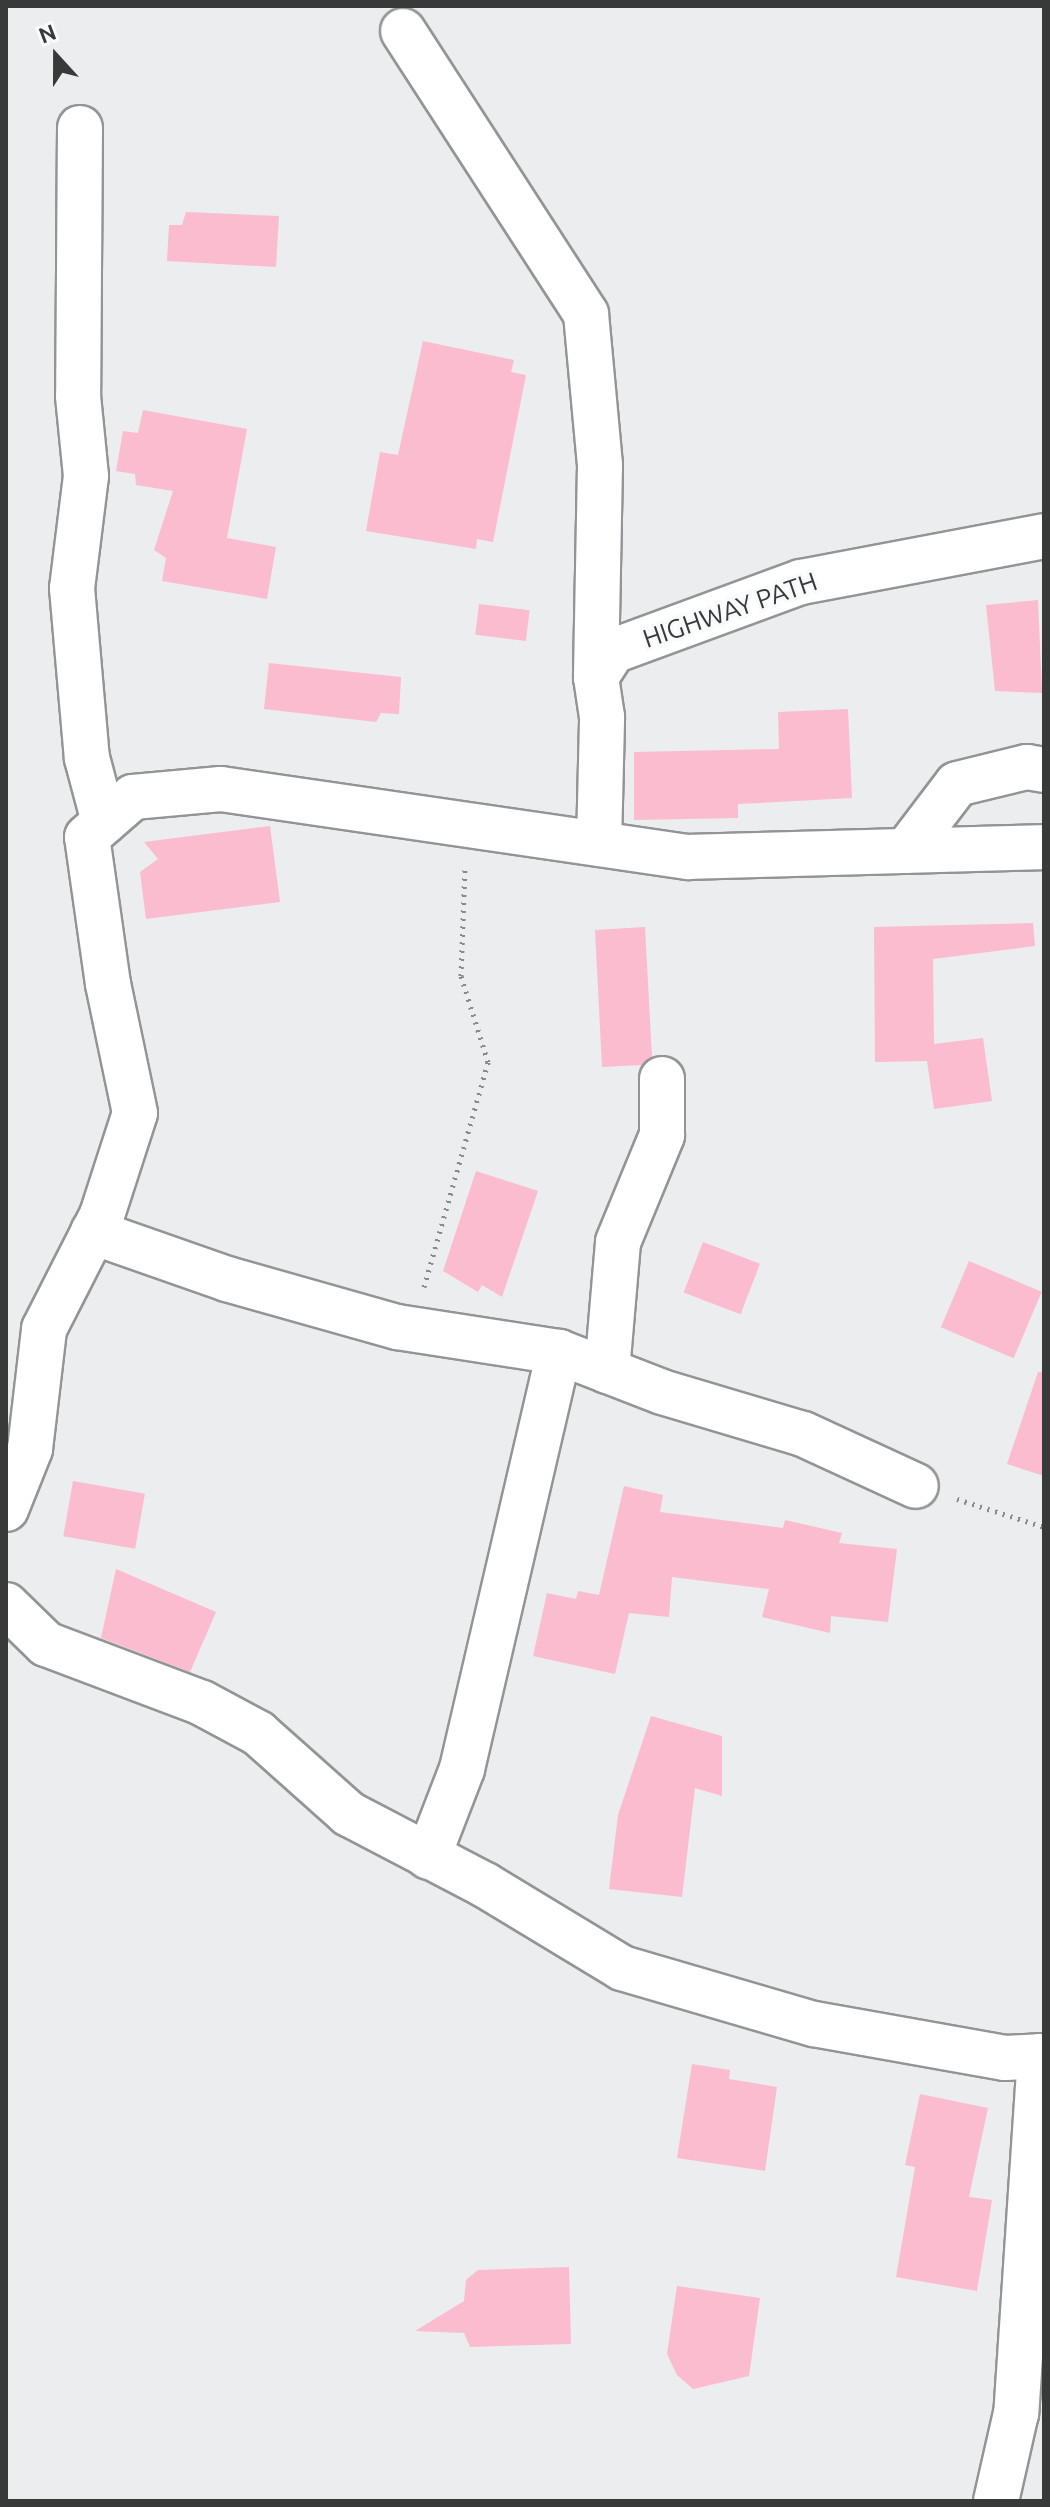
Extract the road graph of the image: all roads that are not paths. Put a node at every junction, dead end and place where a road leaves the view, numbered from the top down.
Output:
1 (403, 31) dead end
2 (80, 128) dead end
3 (1044, 536) edge
4 (596, 677) junction
5 (1044, 770) edge
6 (104, 822) junction
7 (599, 844) junction
8 (1026, 848) edge
9 (906, 851) junction
10 (662, 1079) dead end
11 (93, 1232) junction
12 (559, 1352) junction
13 (607, 1371) junction
14 (916, 1486) road end
15 (6, 1509) edge
16 (6, 1605) edge
17 (428, 1857) junction
18 (1042, 2041) edge
19 (996, 2501) edge

1 - 4 street
2 - 6 street
3 - 4 street, HIGHWAY PATH
4 - 7 street
5 - 9 street
6 - 7 street
6 - 11 street
7 - 9 street
8 - 9 street
10 - 13 street
11 - 12 street
11 - 15 street
12 - 13 street
12 - 17 street
13 - 14 street
16 - 17 street
17 - 18 street
18 - 19 street

